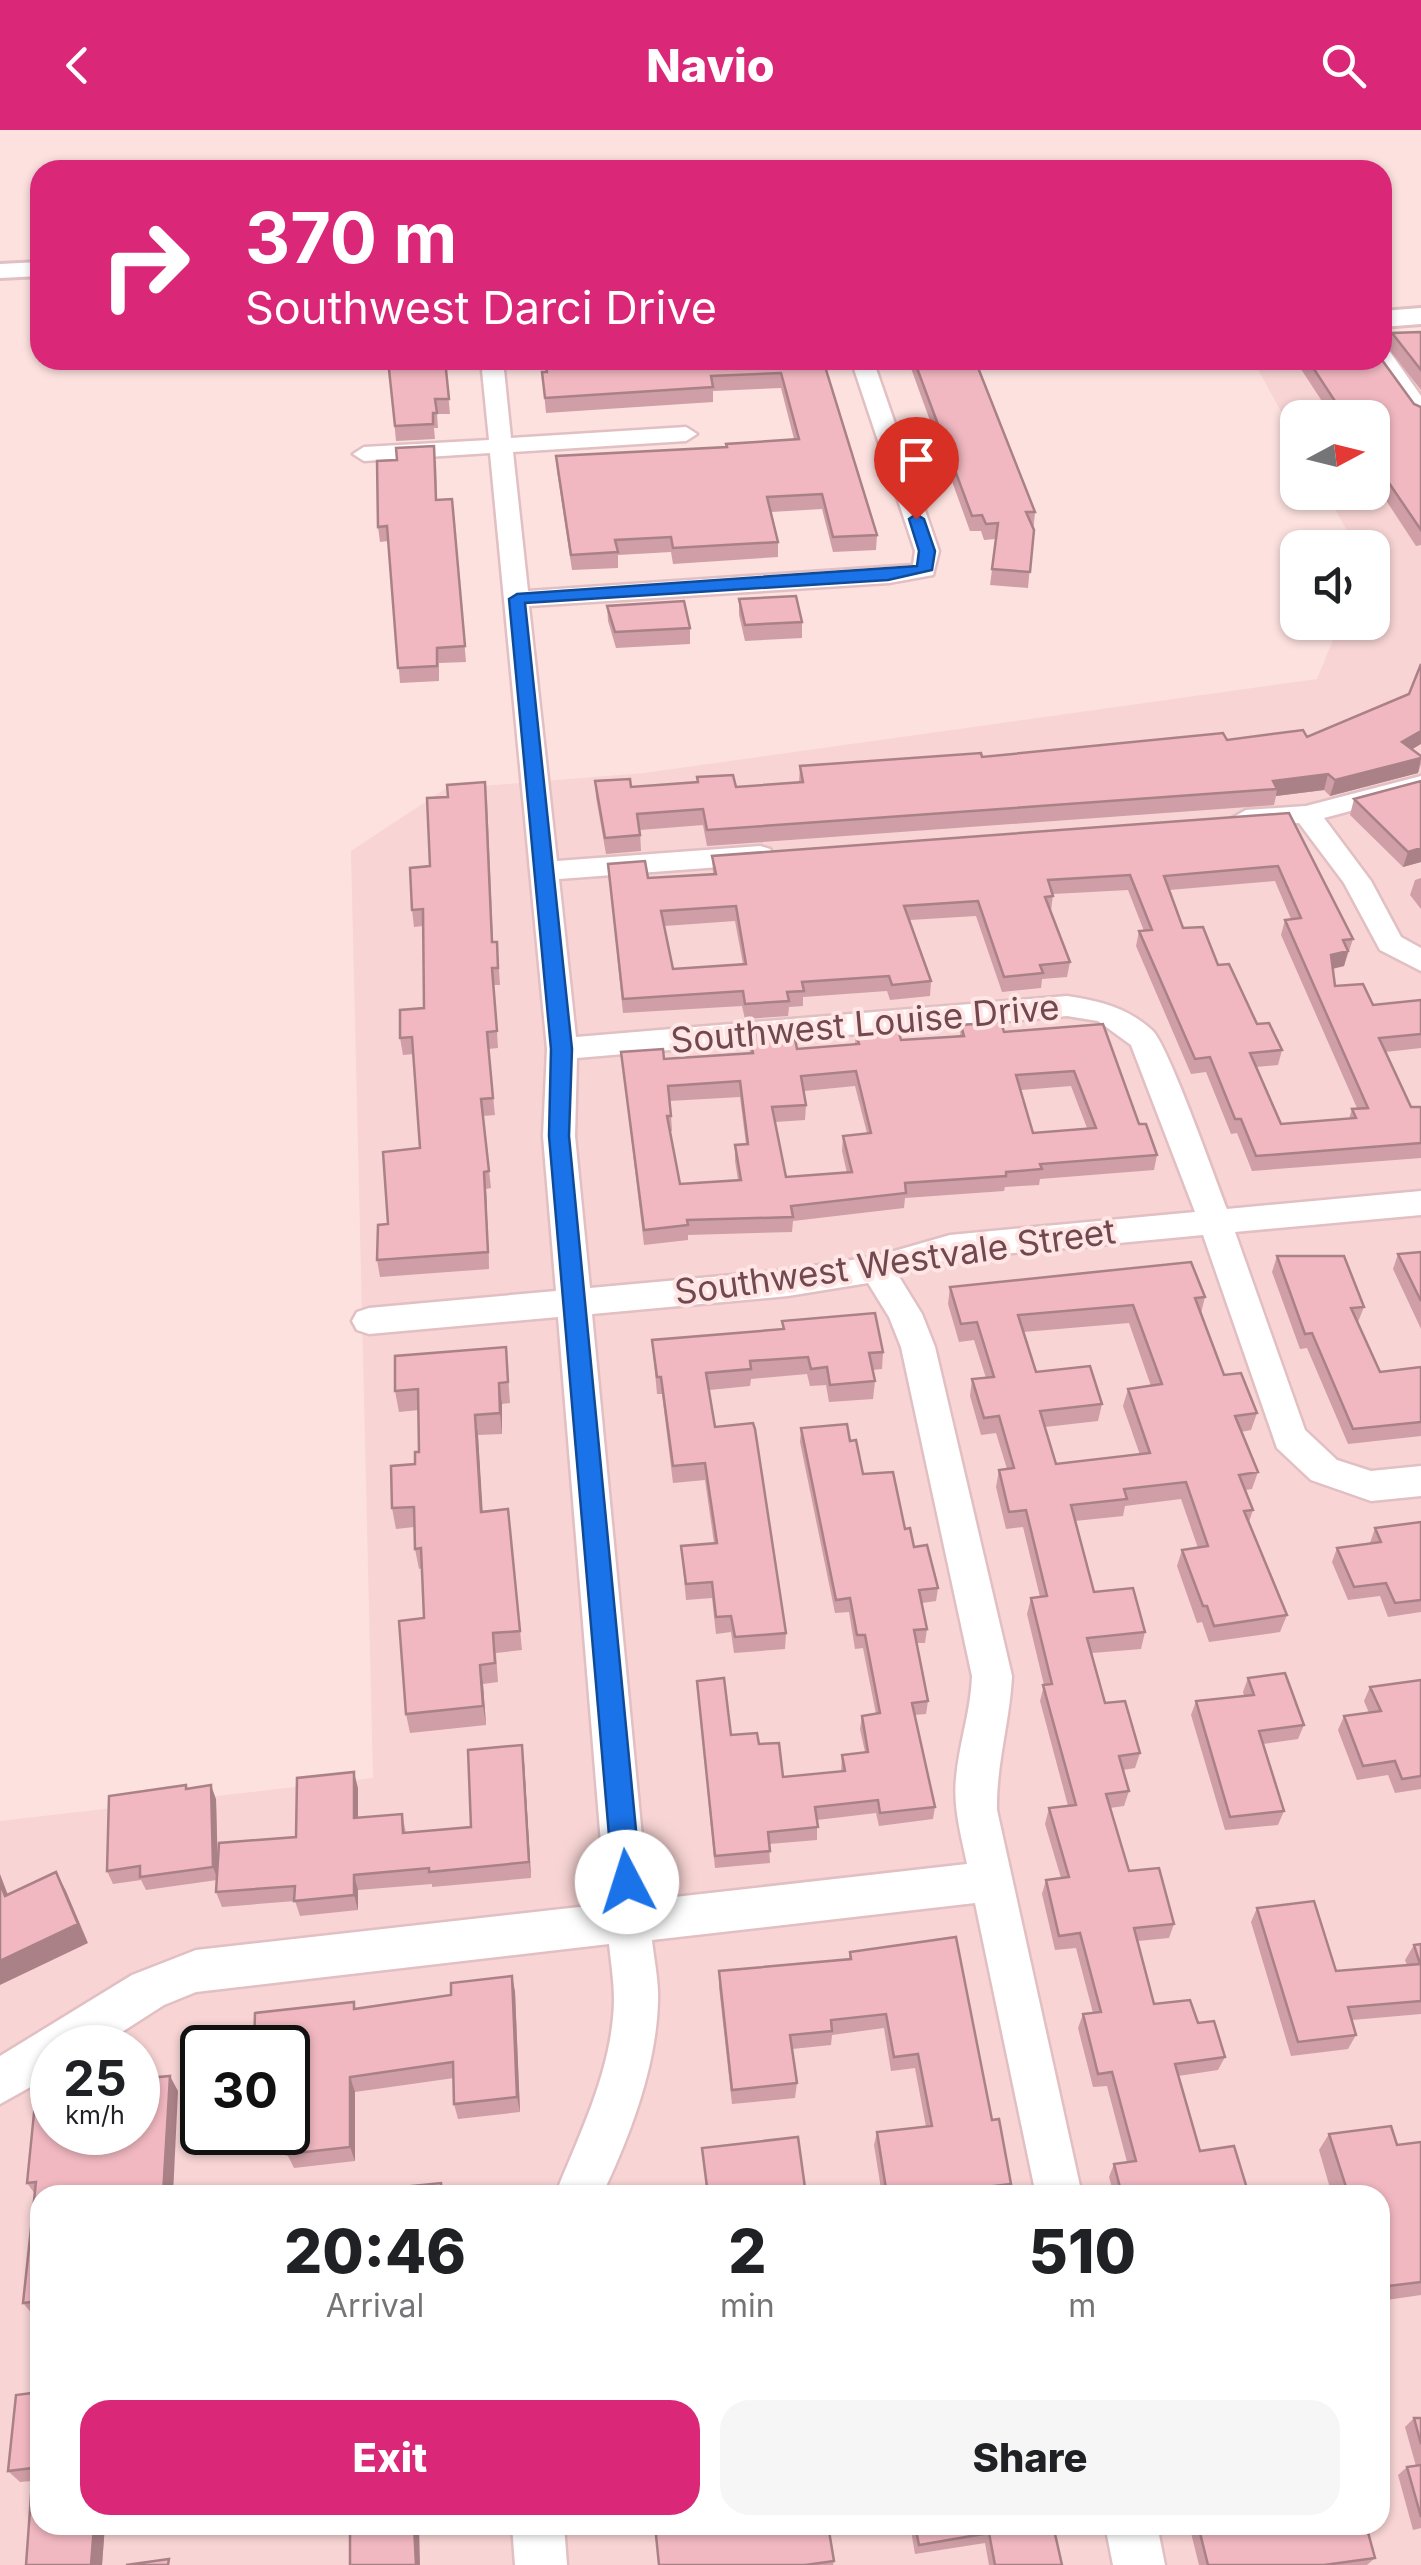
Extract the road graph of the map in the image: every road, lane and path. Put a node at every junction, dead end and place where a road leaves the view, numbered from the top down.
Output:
1 (30, 270) edge
2 (0, 271) edge
3 (1421, 316) edge
4 (1392, 318) edge
5 (493, 370) edge
6 (865, 370) edge
7 (1391, 370) edge
8 (1421, 412) edge
9 (686, 434) dead end
10 (501, 446) junction
11 (364, 454) dead end
12 (517, 599) junction
13 (1421, 784) edge
14 (1307, 814) junction
15 (1209, 821) edge
16 (779, 853) edge
17 (544, 871) junction
18 (1421, 962) edge
19 (562, 1049) junction
20 (1421, 1204) edge
21 (1215, 1222) junction
22 (877, 1269) junction
23 (573, 1301) junction
24 (369, 1321) dead end
25 (1421, 1481) edge
26 (991, 1881) junction
27 (630, 1920) junction
28 (92, 2025) edge
29 (30, 2064) edge
30 (0, 2082) edge
31 (583, 2185) edge
32 (1057, 2185) edge
33 (539, 2535) edge
34 (1132, 2535) edge
35 (541, 2565) edge
36 (1139, 2565) edge

1 - 2 street
3 - 4 street
5 - 10 street
6 - 12 street
7 - 8 street
9 - 10 street
10 - 11 street
10 - 12 street
12 - 17 street
13 - 14 street
14 - 15 street
14 - 18 street
16 - 17 street
17 - 19 street
19 - 21 street, Southwest Louise Drive
19 - 23 street
20 - 21 street, Southwest Westvale Street
21 - 22 street, Southwest Westvale Street
21 - 25 street, Southwest Louise Drive
22 - 23 street, Southwest Westvale Street
22 - 26 street
23 - 24 street, Southwest Westvale Street
23 - 27 street
26 - 27 street
26 - 32 street
27 - 28 street
27 - 31 street
29 - 30 street
33 - 35 street
34 - 36 street

